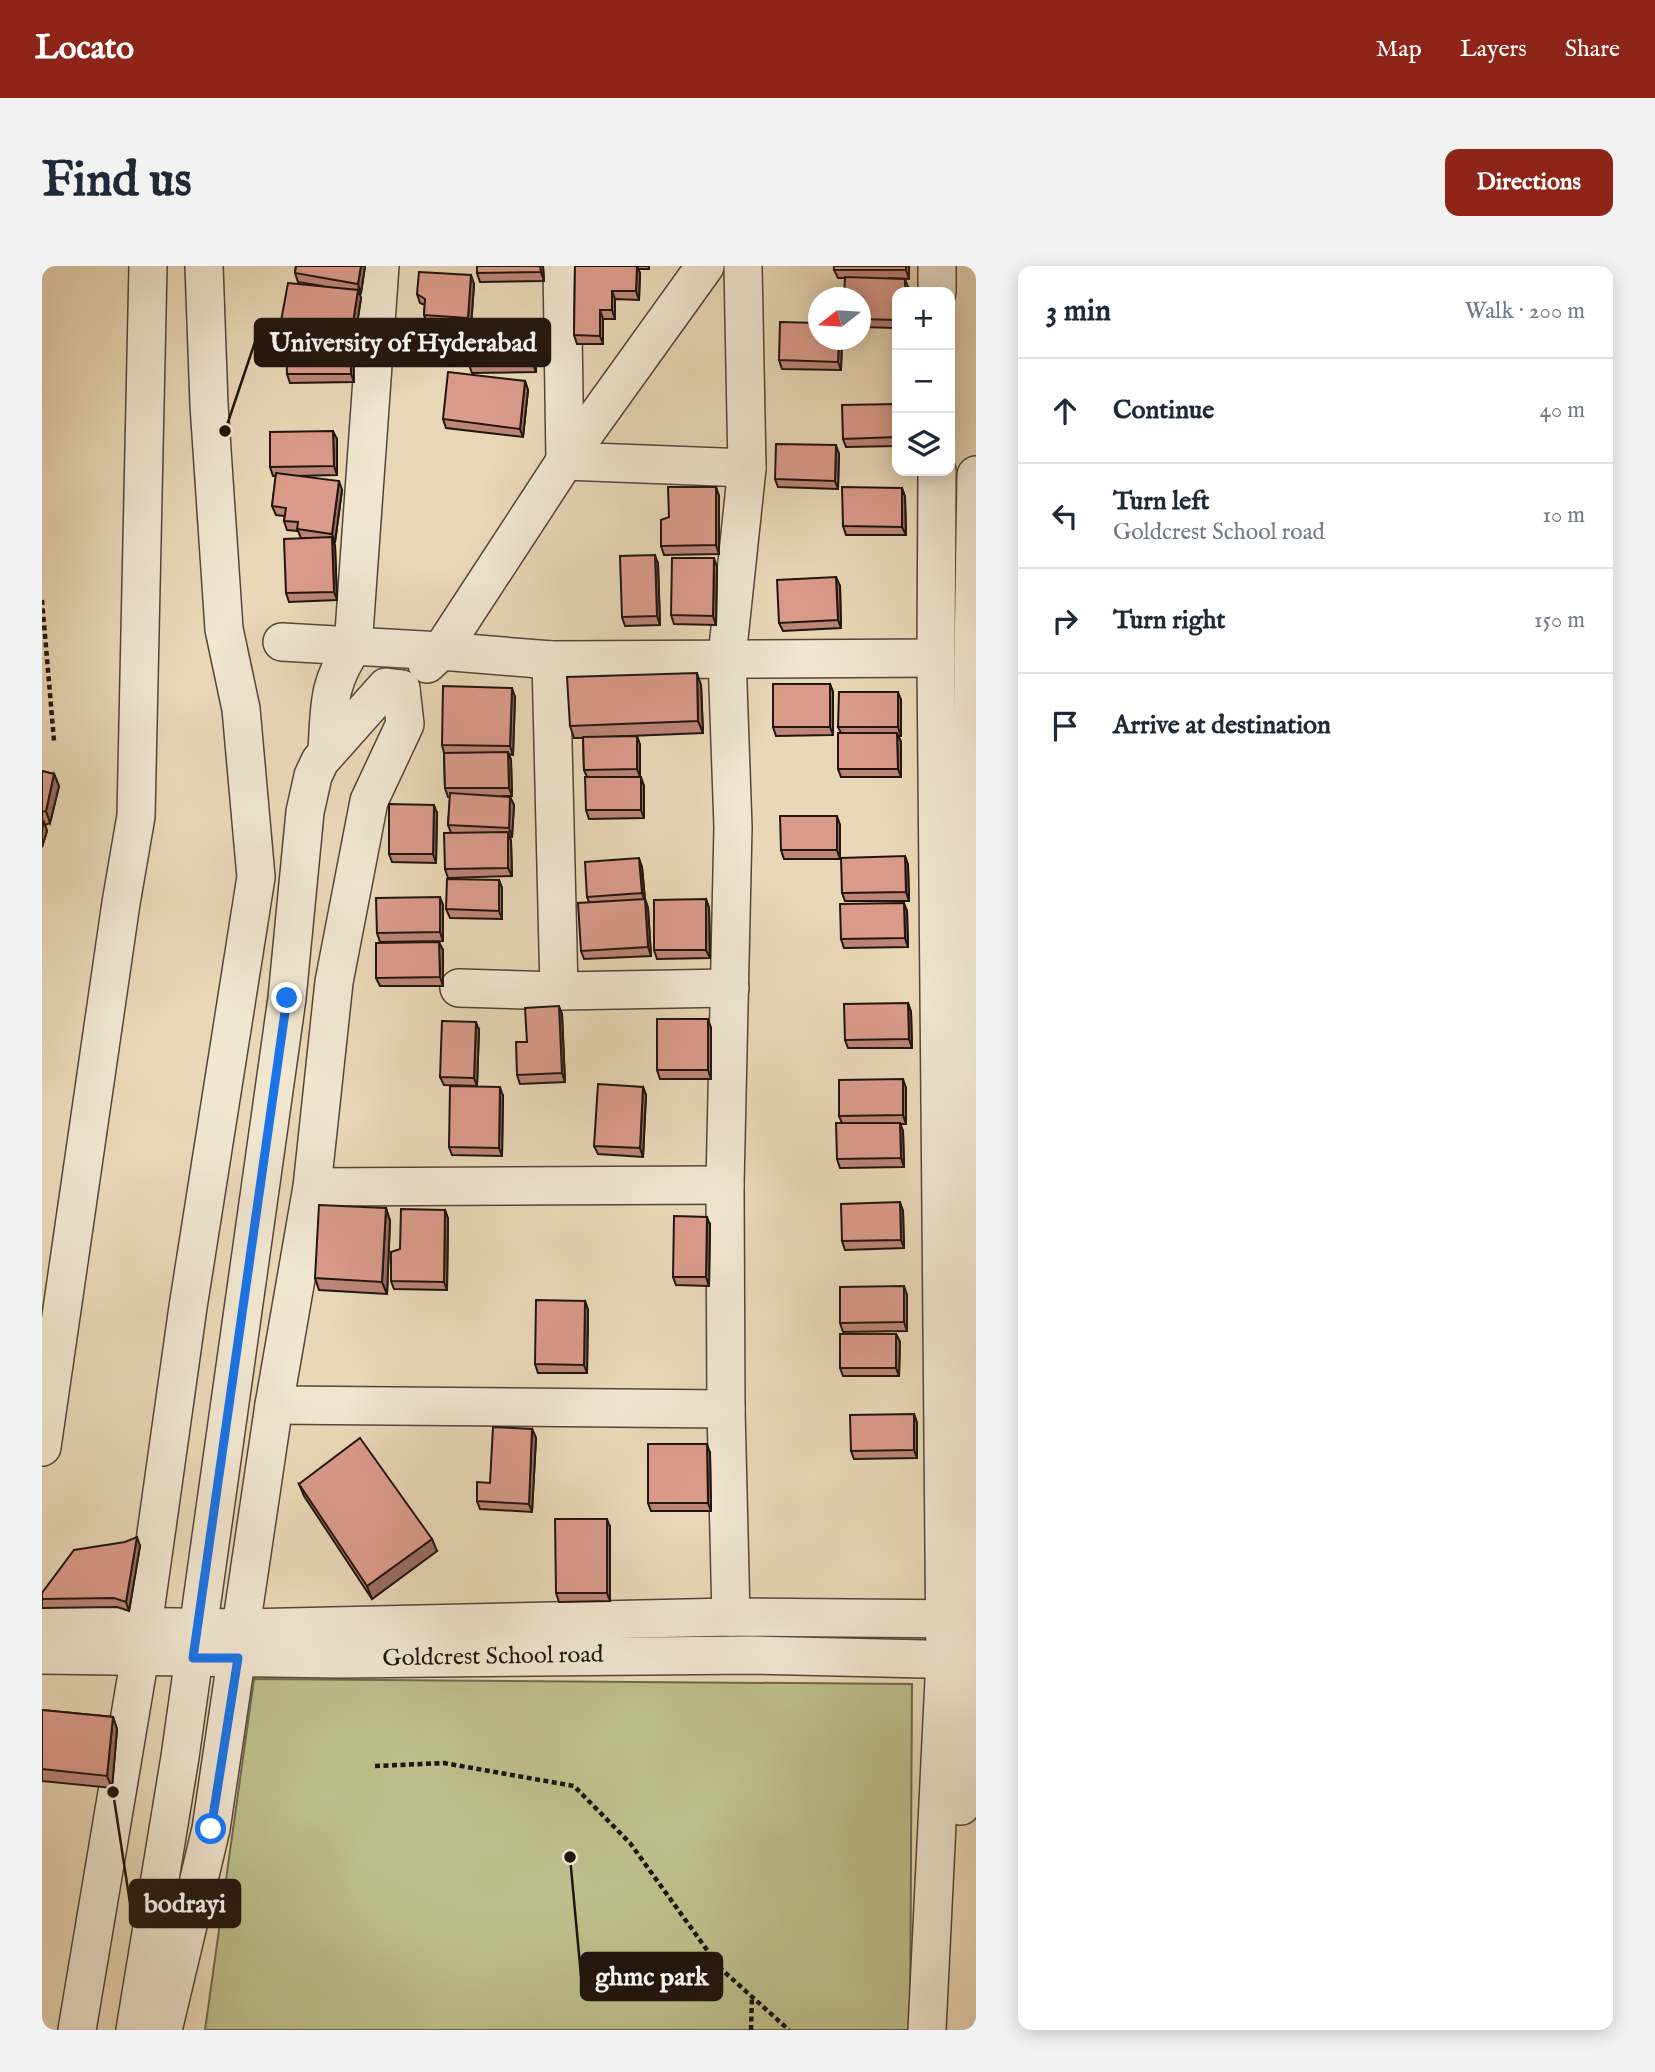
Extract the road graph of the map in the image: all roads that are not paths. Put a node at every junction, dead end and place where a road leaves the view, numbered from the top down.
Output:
1 (148, 266) edge
2 (204, 266) edge
3 (380, 266) edge
4 (562, 266) edge
5 (705, 266) edge
6 (743, 266) edge
7 (937, 266) edge
8 (937, 287) edge
9 (565, 461) junction
10 (747, 468) junction
11 (976, 475) edge
12 (937, 476) edge
13 (282, 642) dead end
14 (353, 646) junction
15 (441, 651) junction
16 (727, 657) junction
17 (936, 658) junction
18 (551, 660) junction
19 (401, 689) junction
20 (327, 750) junction
21 (974, 862) edge
22 (459, 988) dead end
23 (730, 988) junction
24 (559, 991) junction
25 (975, 1041) edge
26 (725, 1185) junction
27 (312, 1187) junction
28 (974, 1237) edge
29 (274, 1405) junction
30 (726, 1409) junction
31 (975, 1431) edge
32 (42, 1447) edge
33 (731, 1617) junction
34 (964, 1619) edge
35 (42, 1625) edge
36 (141, 1641) junction
37 (194, 1643) junction
38 (240, 1643) junction
39 (42, 1655) edge
40 (965, 1660) edge
41 (77, 2030) edge
42 (135, 2030) edge
43 (163, 2030) edge
44 (927, 2030) edge
45 (939, 2030) edge

1 - 32 street
2 - 36 street
3 - 14 street
4 - 9 street
5 - 9 street
6 - 10 street
7 - 8 street
9 - 10 street
9 - 15 street
10 - 16 street
11 - 21 street
12 - 17 street
13 - 14 street
14 - 15 street
14 - 20 street
15 - 18 street
15 - 19 street
16 - 17 street
16 - 18 street
16 - 23 street
17 - 34 street
18 - 24 street
19 - 20 street
19 - 27 street
20 - 37 street
21 - 25 street
22 - 24 street
23 - 24 street
23 - 26 street
25 - 28 street
26 - 27 street
26 - 30 street
27 - 29 street
28 - 31 street
29 - 30 street
29 - 38 street
30 - 33 street
31 - 34 street
33 - 34 street, Goldcrest School road
33 - 38 street, Goldcrest School road
34 - 40 street
35 - 36 street, Goldcrest School road
36 - 37 street, Goldcrest School road
36 - 39 street, Goldcrest School road
36 - 41 street
37 - 38 street, Goldcrest School road
37 - 42 street
38 - 40 street, Goldcrest School road
38 - 43 street
40 - 44 street
40 - 45 street

